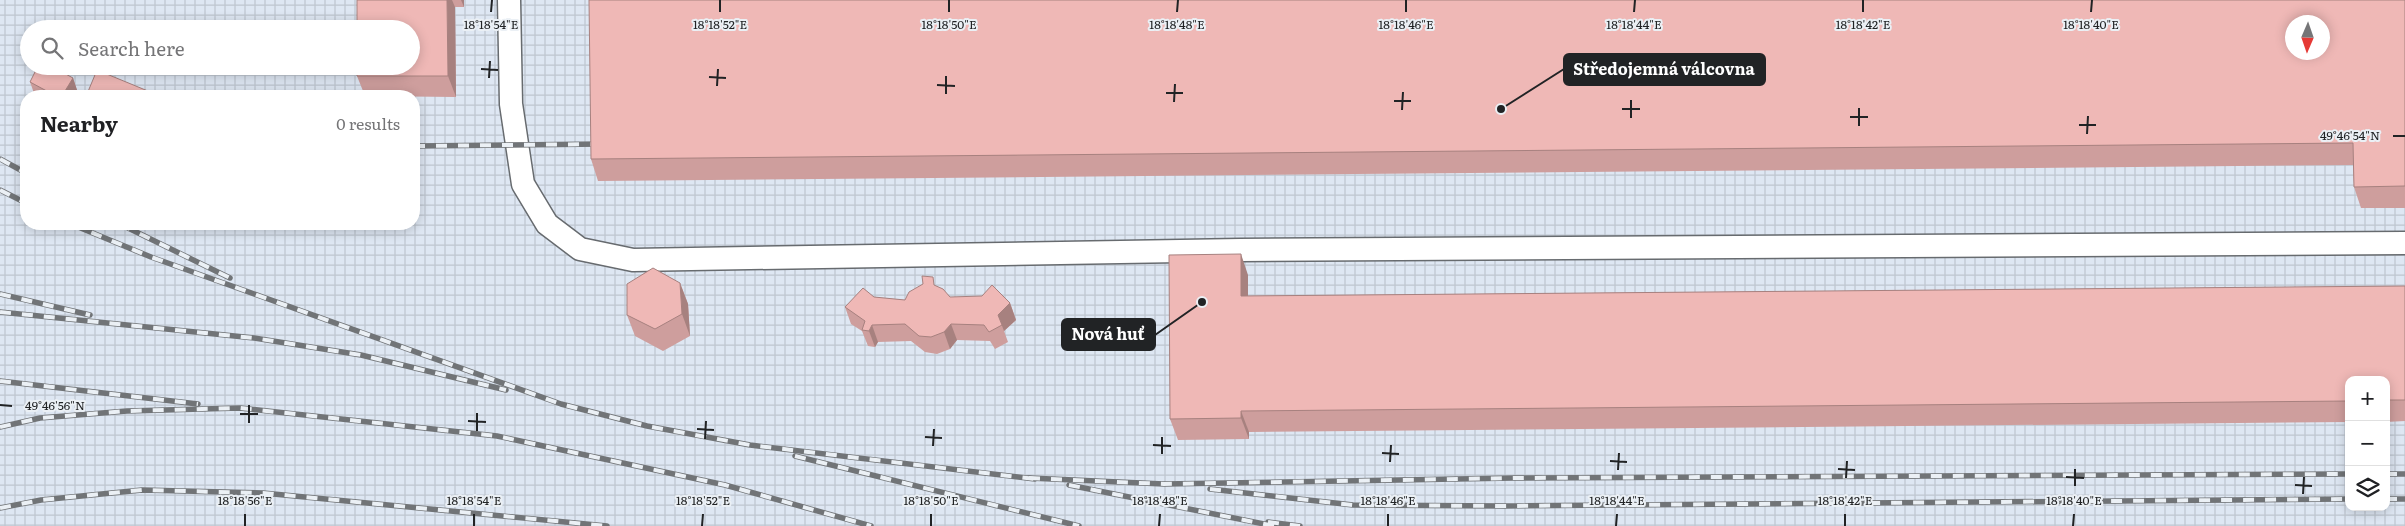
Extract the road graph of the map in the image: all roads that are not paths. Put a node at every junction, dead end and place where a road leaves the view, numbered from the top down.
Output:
1 (510, 0) edge
2 (2405, 243) edge

1 - 2 lane

